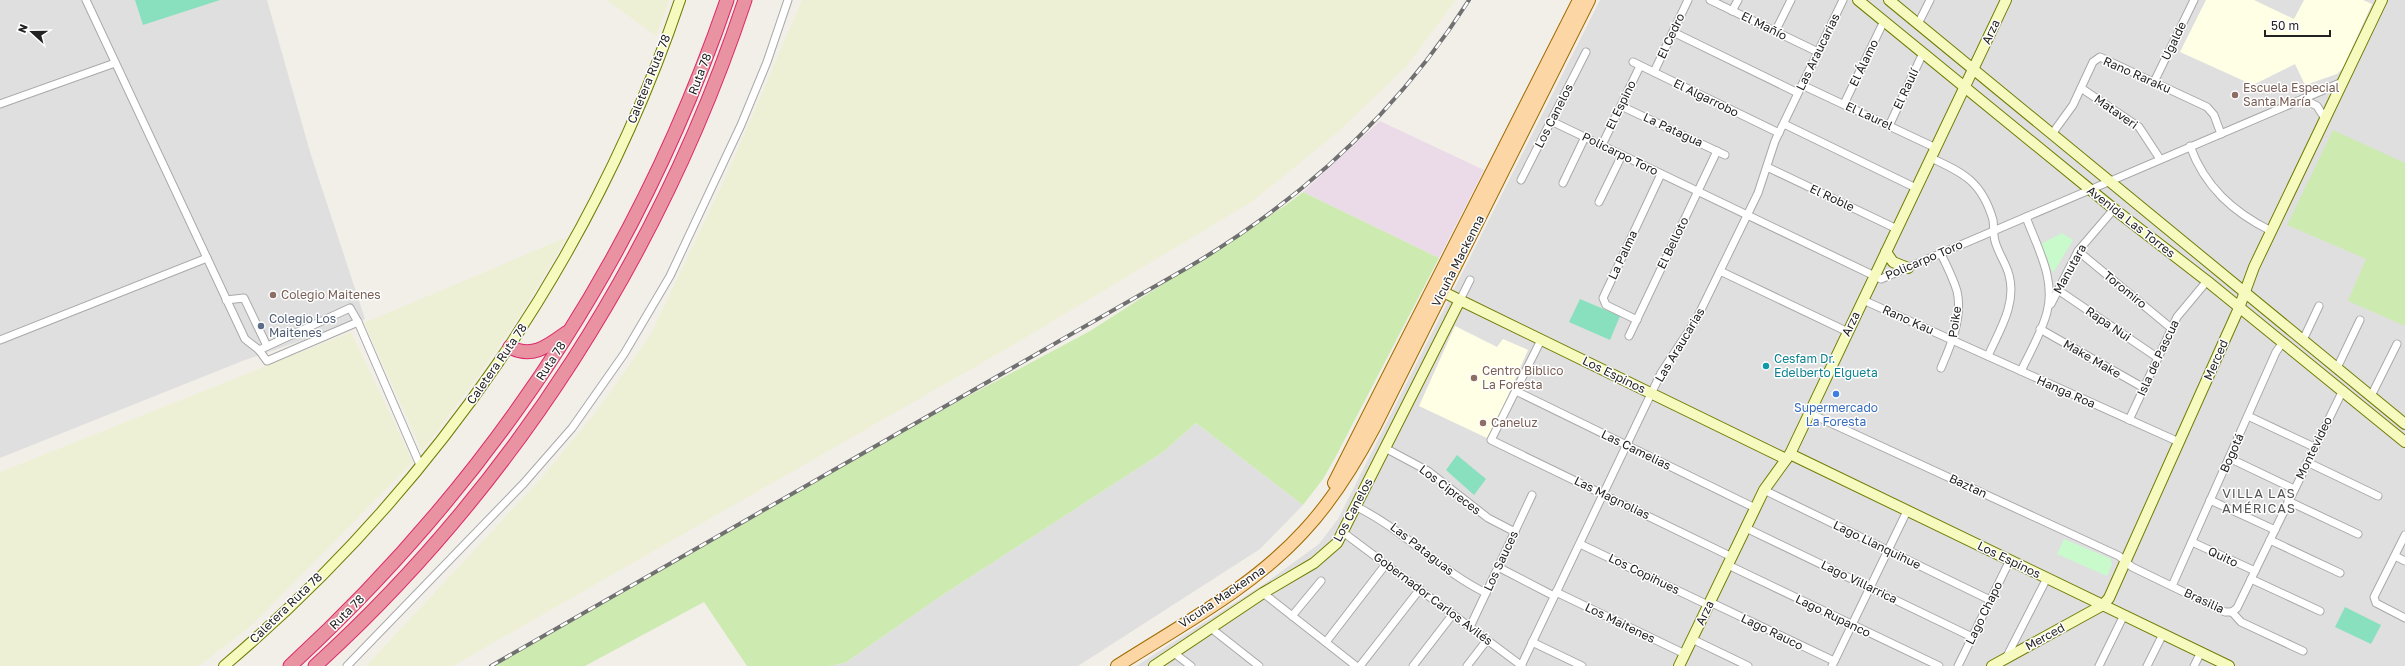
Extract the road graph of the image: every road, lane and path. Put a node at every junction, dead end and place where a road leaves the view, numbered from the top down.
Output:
1 (86, 0) edge
2 (680, 0) edge
3 (727, 0) edge
4 (745, 0) edge
5 (788, 0) edge
6 (1579, 0) edge
7 (1589, 0) edge
8 (1688, 0) edge
9 (1710, 0) edge
10 (1738, 0) edge
11 (1791, 0) edge
12 (1843, 0) edge
13 (1858, 0) edge
14 (1889, 0) edge
15 (1930, 0) edge
16 (2006, 0) edge
17 (2194, 0) edge
18 (2382, 0) edge
19 (1732, 11) junction
20 (1884, 22) junction
21 (1918, 24) junction
22 (1673, 32) junction
23 (1775, 32) junction
24 (1586, 52) dead end
25 (1818, 52) junction
26 (1923, 53) junction
27 (1633, 62) dead end
28 (115, 63) junction
29 (1640, 66) junction
30 (1973, 69) junction
31 (1654, 72) junction
32 (2154, 82) junction
33 (2340, 83) junction
34 (1802, 85) junction
35 (1965, 88) junction
36 (2081, 88) junction
37 (1798, 93) junction
38 (2303, 99) junction
39 (0, 104) edge
40 (1844, 104) junction
41 (1621, 106) junction
42 (2324, 117) junction
43 (1551, 121) junction
44 (1784, 124) junction
45 (1889, 126) junction
46 (1779, 133) junction
47 (2052, 134) junction
48 (2221, 134) junction
49 (1585, 137) junction
50 (1602, 145) junction
51 (2190, 146) junction
52 (1936, 148) junction
53 (1717, 151) junction
54 (1622, 155) junction
55 (1725, 155) dead end
56 (1931, 158) junction
57 (2160, 159) junction
58 (1767, 167) junction
59 (1661, 174) junction
60 (1521, 180) dead end
61 (2109, 180) junction
62 (1563, 183) dead end
63 (1916, 188) junction
64 (2089, 189) junction
65 (1698, 192) junction
66 (1599, 202) dead end
67 (2114, 209) junction
68 (1747, 216) junction
69 (2026, 217) junction
70 (1897, 229) junction
71 (1994, 231) junction
72 (2271, 231) junction
73 (2078, 251) junction
74 (1886, 252) junction
75 (1941, 254) junction
76 (207, 258) junction
77 (1908, 268) junction
78 (1720, 271) junction
79 (1874, 277) junction
80 (1470, 280) dead end
81 (2207, 281) junction
82 (1438, 289) junction
83 (2058, 290) junction
84 (2245, 292) junction
85 (226, 300) junction
86 (1460, 300) junction
87 (1863, 300) junction
88 (2319, 306) dead end
89 (2239, 308) junction
90 (2047, 314) junction
91 (1637, 320) junction
92 (2360, 320) dead end
93 (358, 322) junction
94 (574, 326) junction
95 (2171, 328) junction
96 (2040, 329) junction
97 (1848, 332) junction
98 (1629, 336) dead end
99 (0, 340) edge
100 (1541, 340) junction
101 (1953, 340) junction
102 (2304, 340) junction
103 (2283, 342) junction
104 (2397, 344) dead end
105 (267, 346) junction
106 (510, 347) junction
107 (259, 350) junction
108 (1988, 356) junction
109 (2158, 358) junction
110 (1941, 368) dead end
111 (2337, 368) junction
112 (2021, 371) junction
113 (2144, 388) junction
114 (2343, 390) junction
115 (1516, 392) junction
116 (1652, 393) junction
117 (2372, 396) junction
118 (1809, 413) junction
119 (2248, 416) junction
120 (2129, 420) junction
121 (2405, 424) edge
122 (2179, 442) junction
123 (2405, 442) edge
124 (1627, 445) junction
125 (2314, 447) junction
126 (1385, 448) junction
127 (1788, 456) junction
128 (2229, 458) junction
129 (2307, 462) junction
130 (420, 465) junction
131 (2294, 489) junction
132 (1764, 490) junction
133 (1603, 494) junction
134 (1532, 495) dead end
135 (2378, 496) dead end
136 (2210, 500) junction
137 (2288, 501) junction
138 (1357, 507) junction
139 (1756, 508) junction
140 (1907, 511) junction
141 (1746, 528) junction
142 (2274, 530) junction
143 (1514, 532) junction
144 (1344, 533) junction
145 (2358, 534) dead end
146 (2405, 535) edge
147 (2270, 540) junction
148 (2192, 542) junction
149 (1580, 544) junction
150 (1888, 550) junction
151 (2394, 556) junction
152 (2010, 560) junction
153 (1730, 561) junction
154 (2126, 562) junction
155 (2405, 562) edge
156 (1386, 564) junction
157 (1498, 567) junction
158 (2254, 572) junction
159 (2340, 573) dead end
160 (2047, 578) junction
161 (2251, 579) junction
162 (1321, 581) dead end
163 (2172, 586) junction
164 (1870, 587) junction
165 (1420, 589) junction
166 (1263, 593) junction
167 (1486, 593) junction
168 (1555, 594) junction
169 (1990, 600) junction
170 (1709, 604) junction
171 (2103, 605) junction
172 (2320, 611) dead end
173 (2232, 612) junction
174 (1453, 614) junction
175 (2124, 615) junction
176 (1292, 616) junction
177 (2405, 618) edge
178 (1852, 625) junction
179 (1470, 627) junction
180 (1212, 629) junction
181 (2163, 634) junction
182 (1972, 637) junction
183 (1692, 639) junction
184 (1487, 640) junction
185 (1326, 642) junction
186 (1532, 642) junction
187 (2303, 651) dead end
188 (2201, 652) junction
189 (1174, 653) junction
190 (1685, 654) junction
191 (2006, 658) junction
192 (1347, 659) junction
193 (1833, 664) edge
194 (224, 666) edge
195 (290, 666) edge
196 (315, 666) edge
197 (347, 666) edge
198 (1117, 666) edge
199 (1154, 666) edge
200 (1191, 666) edge
201 (1259, 666) edge
202 (1342, 666) edge
203 (1356, 666) edge
204 (1360, 666) edge
205 (1413, 666) edge
206 (1467, 666) edge
207 (1522, 666) edge
208 (1582, 666) edge
209 (1679, 666) edge
210 (1748, 666) edge
211 (1938, 666) edge
212 (1958, 666) edge
213 (1992, 666) edge
214 (2099, 666) edge
215 (2148, 666) edge
216 (2194, 666) edge
217 (2229, 666) edge

1 - 28 street
2 - 106 street, Caletera Ruta 78
3 - 94 highway, Ruta 78
4 - 196 highway, Ruta 78
5 - 197 street
6 - 82 main road, Vicuña Mackenna
7 - 82 main road, Vicuña Mackenna
8 - 22 street, El Cedro
9 - 19 street, El Mañío
10 - 19 street
11 - 23 street
12 - 25 street, Las Araucarias
13 - 20 street, Avenida Las Torres
14 - 21 street, Avenida Las Torres
15 - 21 street
16 - 30 street, Arza
17 - 32 street, Ugalde
18 - 33 street, Merced
19 - 23 street, El Mañío
20 - 26 street, Avenida Las Torres
20 - 40 street, El Álamo
21 - 30 street, Avenida Las Torres
22 - 31 street, El Cedro
22 - 37 street
23 - 25 street, El Mañío
24 - 43 street, Los Canelos
25 - 34 street, Las Araucarias
26 - 35 street, Avenida Las Torres
26 - 45 street, El Raulí
27 - 29 street, El Algarrobo
28 - 39 street
28 - 76 street
29 - 31 street, El Algarrobo
29 - 41 street, El Espino
30 - 35 street, Arza
30 - 47 street, Avenida Las Torres
31 - 46 street, El Algarrobo
32 - 36 street, Rano Raraku
32 - 48 street, Rano Raraku
33 - 38 street, Policarpo Toro
33 - 42 street, Merced
34 - 37 street, Las Araucarias
34 - 40 street, El Laurel
35 - 52 street, Arza
35 - 64 street, Avenida Las Torres
36 - 47 street, Rano Raraku
36 - 57 street, Mataveri
37 - 44 street, Las Araucarias
38 - 42 street
38 - 48 street, Policarpo Toro
40 - 45 street, El Laurel
41 - 50 street, El Espino
41 - 53 street, La Patagua
42 - 72 street, Merced
43 - 49 street, Policarpo Toro
43 - 60 street, Los Canelos
44 - 46 street, Las Araucarias
44 - 63 street
45 - 52 street, El Laurel
46 - 58 street, Las Araucarias
47 - 61 street, Avenida Las Torres
48 - 51 street, Policarpo Toro
49 - 50 street, Policarpo Toro
49 - 62 street
50 - 54 street, Policarpo Toro
51 - 57 street, Policarpo Toro
51 - 72 street
52 - 56 street, Arza
53 - 55 street, La Patagua
53 - 65 street, El Belloto
54 - 59 street, Policarpo Toro
54 - 66 street
56 - 63 street, Arza
56 - 71 street
57 - 61 street, Policarpo Toro
58 - 68 street, Las Araucarias
58 - 70 street, El Roble
59 - 65 street, Policarpo Toro
59 - 91 street, La Palma
61 - 64 street, Policarpo Toro
61 - 84 street, Avenida Las Torres
63 - 70 street, Arza
64 - 67 street, Avenida Las Torres
64 - 69 street, Policarpo Toro
65 - 68 street, Policarpo Toro
65 - 91 street, El Belloto
67 - 73 street, Manutara
67 - 81 street, Avenida Las Torres
68 - 78 street, Las Araucarias
68 - 79 street, Policarpo Toro
69 - 71 street, Policarpo Toro
69 - 90 street, Manutara
70 - 74 street, Arza
71 - 75 street, Policarpo Toro
71 - 108 street
72 - 84 street, Merced
73 - 83 street, Manutara
73 - 95 street, Toromiro
74 - 77 street
74 - 79 street, Arza
75 - 77 street, Policarpo Toro
75 - 101 street, Poike
76 - 85 street
76 - 99 street
77 - 79 street, Policarpo Toro
78 - 97 street
78 - 116 street, Las Araucarias
79 - 87 street, Arza
80 - 86 street, Los Canelos
81 - 89 street, Avenida Las Torres
81 - 95 street, Isla de Pascua
82 - 86 street, Los Espinos
82 - 198 main road, Vicuña Mackenna
83 - 90 street, Manutara
83 - 109 street, Rapa Nui
84 - 89 street, Merced
84 - 102 street, Avenida Las Torres
85 - 105 street
85 - 107 street
86 - 100 street, Los Espinos
86 - 126 street, Los Canelos
87 - 97 street, Arza
87 - 101 street, Rano Kau
88 - 102 street
89 - 103 street, Avenida Las Torres
89 - 122 street, Merced
90 - 96 street, Manutara
91 - 98 street, El Belloto
92 - 111 street
93 - 105 street
93 - 107 street
93 - 130 street
94 - 106 highway
94 - 195 highway, Ruta 78
95 - 109 street, Isla de Pascua
96 - 112 street, Manutara
96 - 113 street, Make Make
97 - 118 street, Arza
100 - 115 street
100 - 116 street, Los Espinos
101 - 108 street, Hanga Roa
101 - 110 street, Poike
102 - 111 street, Avenida Las Torres
103 - 114 street, Avenida Las Torres
103 - 119 street, Bogotá
104 - 117 street
105 - 107 street
106 - 130 street, Caletera Ruta 78
108 - 112 street, Hanga Roa
109 - 113 street, Isla de Pascua
111 - 117 street, Avenida Las Torres
112 - 120 street, Hanga Roa
113 - 120 street, Isla de Pascua
114 - 123 street, Avenida Las Torres
114 - 125 street, Montevideo
115 - 124 street, Las Camelias
115 - 133 street, Las Magnolias
116 - 124 street, Las Araucarias
116 - 127 street, Los Espinos
117 - 121 street, Avenida Las Torres
118 - 127 street, Arza
118 - 154 street, Baztan
119 - 125 street
119 - 128 street, Bogotá
120 - 122 street, Hanga Roa
122 - 154 street, Merced
124 - 133 street, Las Araucarias
124 - 139 street, Las Camelias
125 - 129 street, Montevideo
126 - 138 street, Los Canelos
126 - 143 street, Los Cipreces
127 - 132 street, Arza
127 - 140 street, Los Espinos
128 - 131 street
128 - 136 street, Bogotá
129 - 131 street, Montevideo
129 - 135 street
130 - 194 street, Caletera Ruta 78
131 - 137 street, Montevideo
132 - 139 street, Arza
132 - 150 street, Lago Llanquihue
133 - 149 street, Las Araucarias
133 - 153 street, Las Magnolias
134 - 143 street, Los Sauces
136 - 142 street
136 - 148 street, Bogotá
137 - 142 street, Montevideo
137 - 145 street
138 - 144 street, Los Canelos
138 - 167 street, Las Pataguas
139 - 141 street, Arza
140 - 150 street
140 - 152 street, Los Espinos
141 - 153 street, Arza
141 - 164 street, Lago Villarrica
142 - 147 street, Montevideo
143 - 157 street, Los Sauces
144 - 156 street, Gobernador Carlos Avilés
144 - 166 street, Los Canelos
146 - 151 street
147 - 158 street, Montevideo
147 - 159 street
148 - 158 street, Quito
148 - 163 street, Bogotá
149 - 168 street, Las Araucarias
149 - 170 street, Los Copihues
150 - 164 street
150 - 169 street, Lago Llanquihue
151 - 155 street
151 - 177 street
152 - 160 street, Los Espinos
152 - 169 street, Lago Chapo
153 - 170 street, Arza
153 - 178 street, Lago Rupanco
154 - 163 street, Brasilia
154 - 171 street, Merced
156 - 165 street, Gobernador Carlos Avilés
156 - 185 street
157 - 167 street, Los Sauces
157 - 168 street
158 - 161 street, Montevideo
160 - 171 street, Los Espinos
160 - 191 street
161 - 172 street
161 - 173 street, Montevideo
162 - 176 street
163 - 173 street, Brasilia
164 - 178 street
164 - 182 street, Lago Villarrica
165 - 174 street, Gobernador Carlos Avilés
165 - 204 street
166 - 176 street
166 - 180 street, Los Canelos
167 - 179 street, Los Sauces
168 - 186 street, Las Araucarias
168 - 190 street, Los Maitenes
169 - 182 street, Lago Chapo
170 - 183 street, Arza
170 - 193 street, Lago Rauco
171 - 175 street, Los Espinos
171 - 191 street, Merced
173 - 187 street, Brasilia
174 - 179 street, Gobernador Carlos Avilés
174 - 205 street
175 - 181 street, Los Espinos
175 - 214 street
176 - 185 street
178 - 193 street
178 - 211 street, Lago Rupanco
179 - 184 street, Gobernador Carlos Avilés
180 - 189 street, Los Canelos
180 - 201 street
181 - 188 street, Los Espinos
181 - 215 street
182 - 212 street, Lago Chapo
183 - 190 street, Arza
183 - 210 street
184 - 206 street
184 - 207 street, Gobernador Carlos Avilés
185 - 192 street
186 - 207 street, Las Araucarias
186 - 208 street
188 - 216 street
188 - 217 street, Los Espinos
189 - 199 street, Los Canelos
189 - 200 street
190 - 209 street, Arza
191 - 213 street, Merced
192 - 202 street
192 - 203 street

